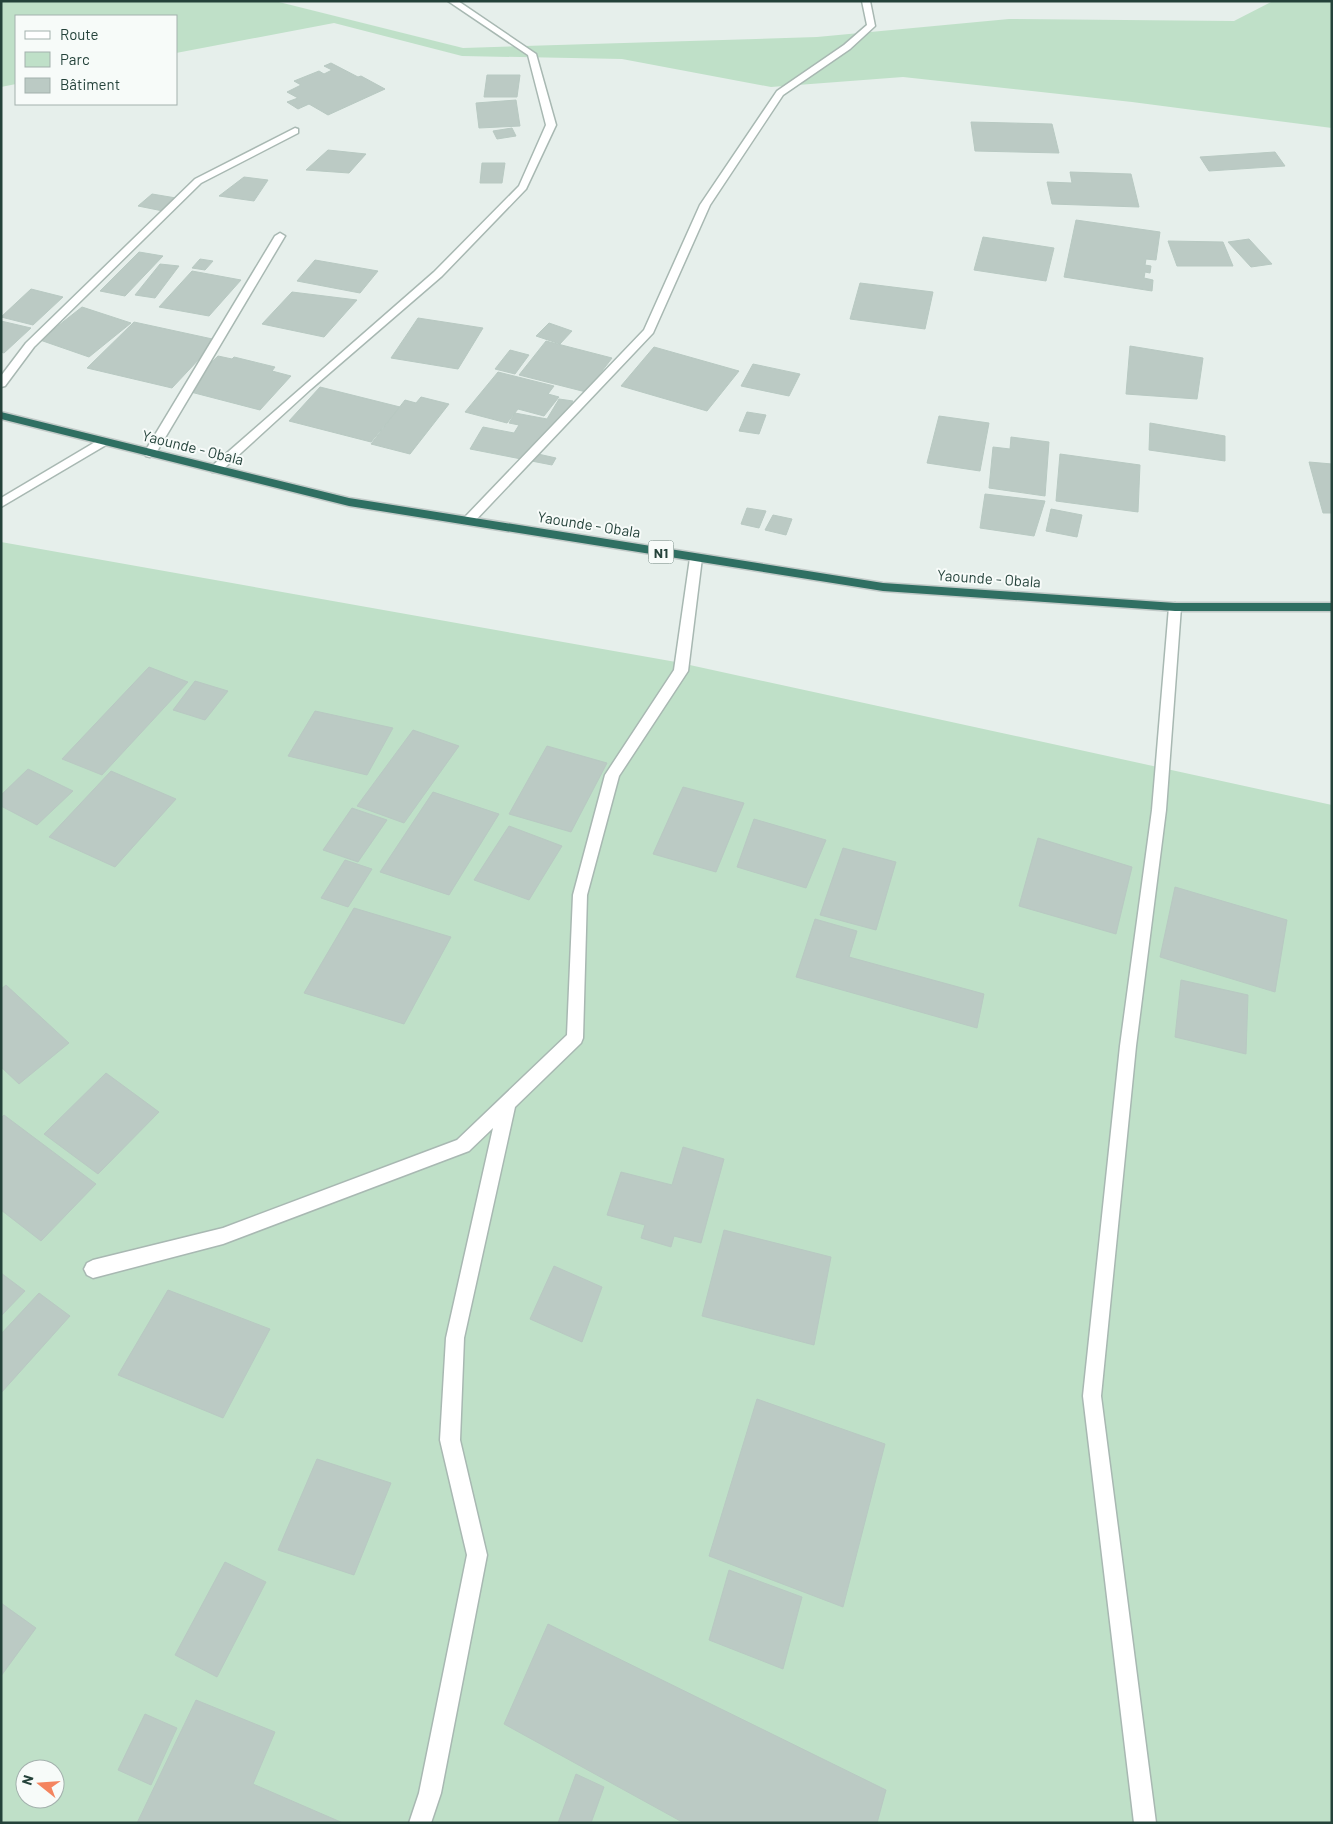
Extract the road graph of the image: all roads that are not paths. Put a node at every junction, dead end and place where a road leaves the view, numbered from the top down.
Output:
1 (452, 1) edge
2 (866, 1) edge
3 (295, 131) dead end
4 (280, 236) dead end
5 (1, 384) edge
6 (1, 415) edge
7 (102, 442) junction
8 (150, 453) junction
9 (216, 469) junction
10 (1, 502) edge
11 (468, 521) junction
12 (696, 558) junction
13 (1175, 607) junction
14 (1332, 607) edge
15 (508, 1104) junction
16 (93, 1269) dead end
17 (420, 1823) edge
18 (1145, 1823) edge

1 - 9 street
2 - 11 street
3 - 5 street
4 - 8 street
6 - 7 highway, Yaounde - Obala / N1
7 - 8 highway, Yaounde - Obala / N1
7 - 10 street
8 - 9 highway, Yaounde - Obala / N1
9 - 11 highway, Yaounde - Obala / N1
11 - 12 highway, Yaounde - Obala / N1
12 - 13 highway, Yaounde - Obala / N1
12 - 15 street
13 - 14 highway, Yaounde - Obala / N1
13 - 18 street
15 - 16 street
15 - 17 street

